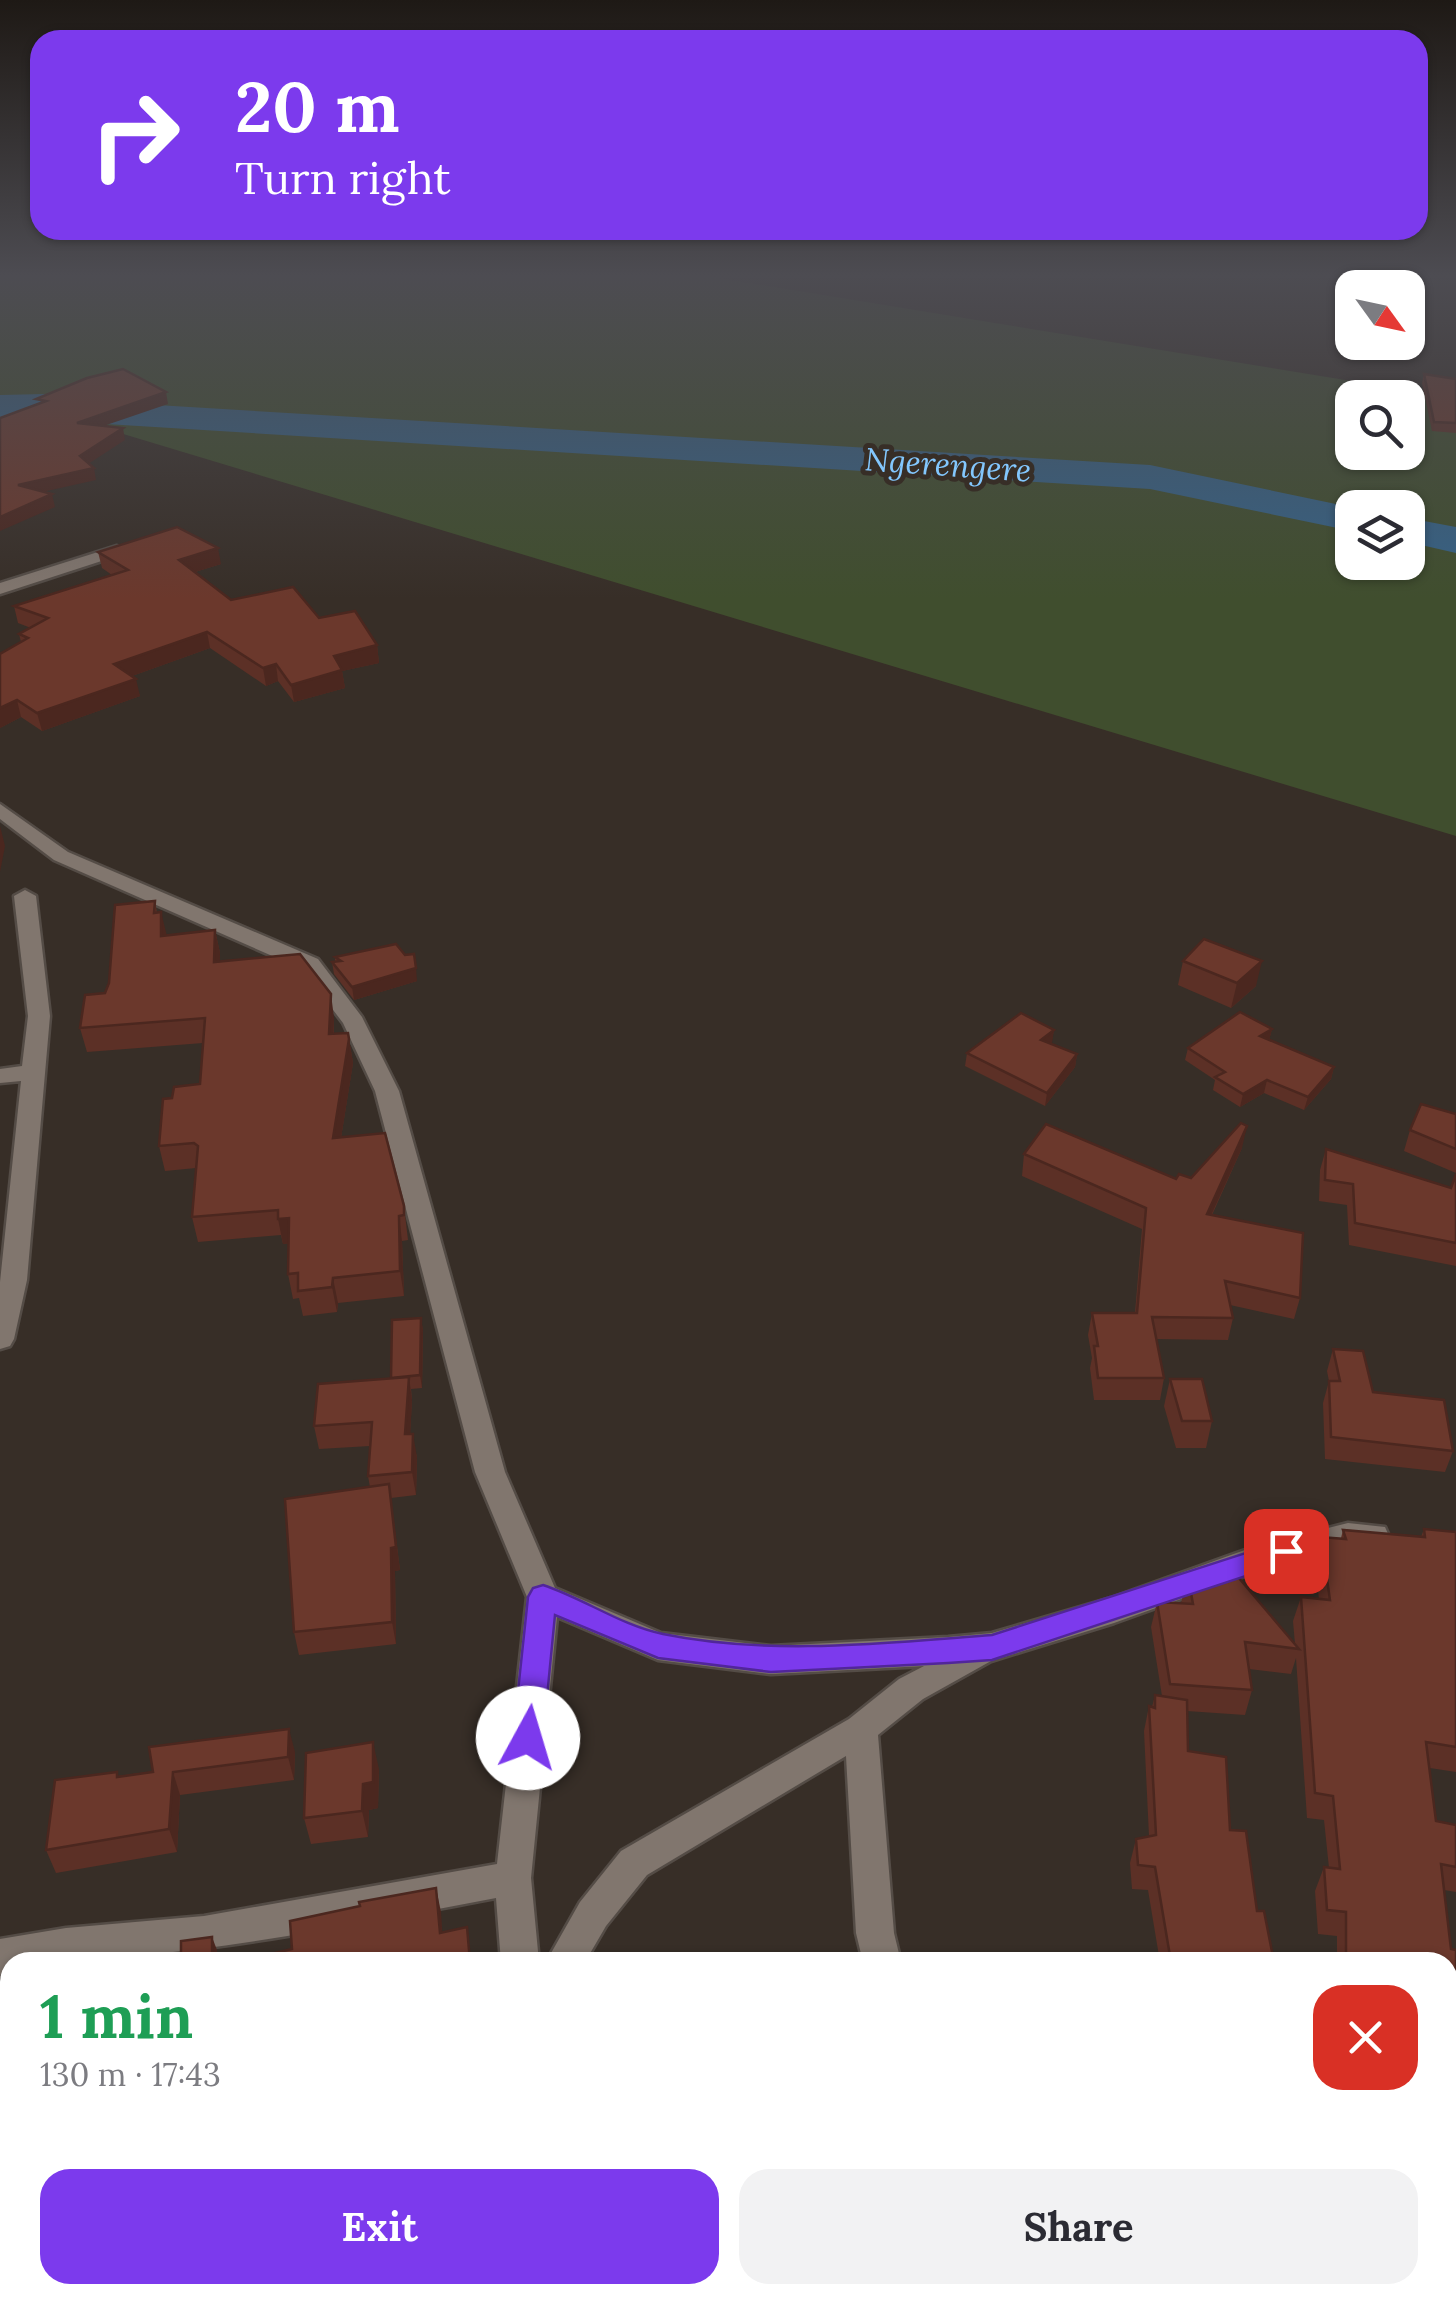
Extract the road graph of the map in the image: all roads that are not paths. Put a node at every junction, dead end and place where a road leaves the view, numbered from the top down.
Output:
1 (117, 551) edge
2 (0, 589) edge
3 (0, 810) edge
4 (25, 896) dead end
5 (32, 1072) junction
6 (0, 1076) edge
7 (0, 1339) edge
8 (1402, 1537) edge
9 (543, 1597) junction
10 (992, 1647) junction
11 (862, 1728) junction
12 (513, 1878) junction
13 (44, 1952) edge
14 (519, 1952) edge
15 (571, 1952) edge
16 (880, 1952) edge

1 - 2 street
3 - 9 street
4 - 5 street
5 - 6 street
5 - 7 street
8 - 10 street
9 - 10 street
9 - 12 street
10 - 11 street
11 - 15 street
11 - 16 street
12 - 13 street
12 - 14 street

